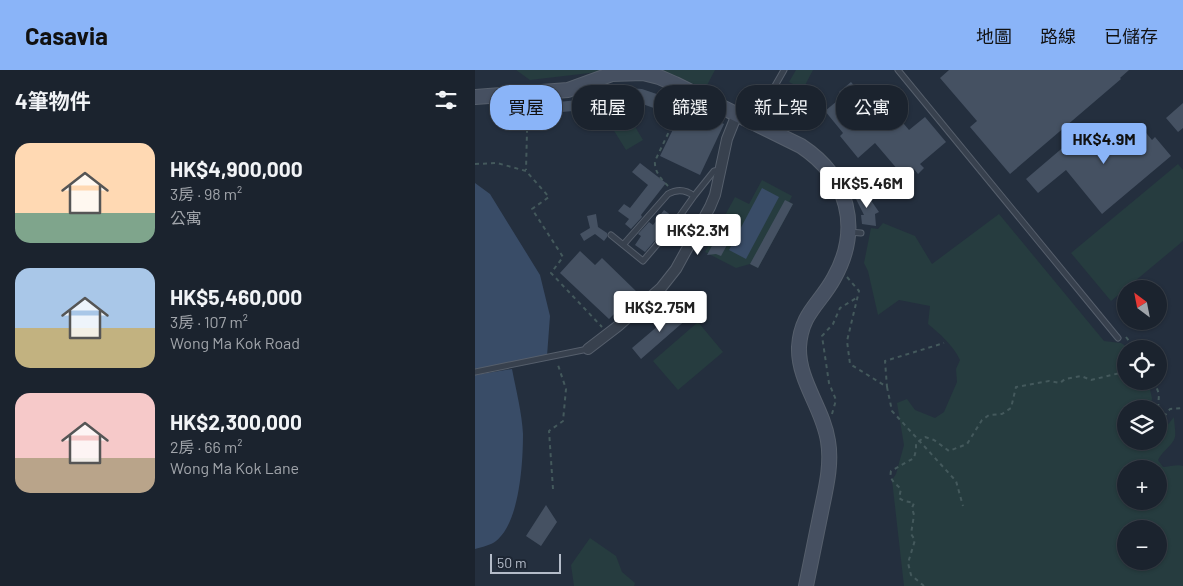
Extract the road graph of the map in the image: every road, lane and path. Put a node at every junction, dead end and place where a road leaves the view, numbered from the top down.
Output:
1 (784, 70) edge
2 (898, 70) edge
3 (775, 85) edge
4 (475, 97) edge
5 (736, 114) edge
6 (736, 123) edge
7 (527, 130) edge
8 (671, 130) edge
9 (768, 130) edge
10 (475, 164) edge
11 (720, 170) junction
12 (526, 171) junction
13 (673, 191) junction
14 (694, 196) junction
15 (611, 235) dead end
16 (623, 245) junction
17 (839, 269) junction
18 (858, 297) junction
19 (605, 331) dead end
20 (1118, 338) joint
21 (1128, 340) edge
22 (944, 343) dead end
23 (588, 349) joint
24 (555, 357) junction
25 (475, 372) edge
26 (1117, 374) edge
27 (887, 387) junction
28 (1183, 408) edge
29 (1167, 413) edge
30 (827, 433) junction
31 (920, 440) junction
32 (553, 489) dead end
33 (963, 506) dead end
34 (806, 586) edge
35 (924, 586) edge

1 - 3 lane
2 - 20 lane
4 - 5 street
6 - 11 street
7 - 12 path
8 - 13 path
9 - 17 street
10 - 12 path
11 - 14 lane
11 - 23 street
12 - 19 path
13 - 14 lane
13 - 16 lane
14 - 16 lane
15 - 16 lane
17 - 18 path
17 - 30 street
18 - 27 path
18 - 30 path
20 - 21 path
22 - 27 path
23 - 24 lane
24 - 25 lane
24 - 32 path
26 - 31 path
27 - 31 path
28 - 29 path
30 - 34 street
31 - 33 path
31 - 35 path

